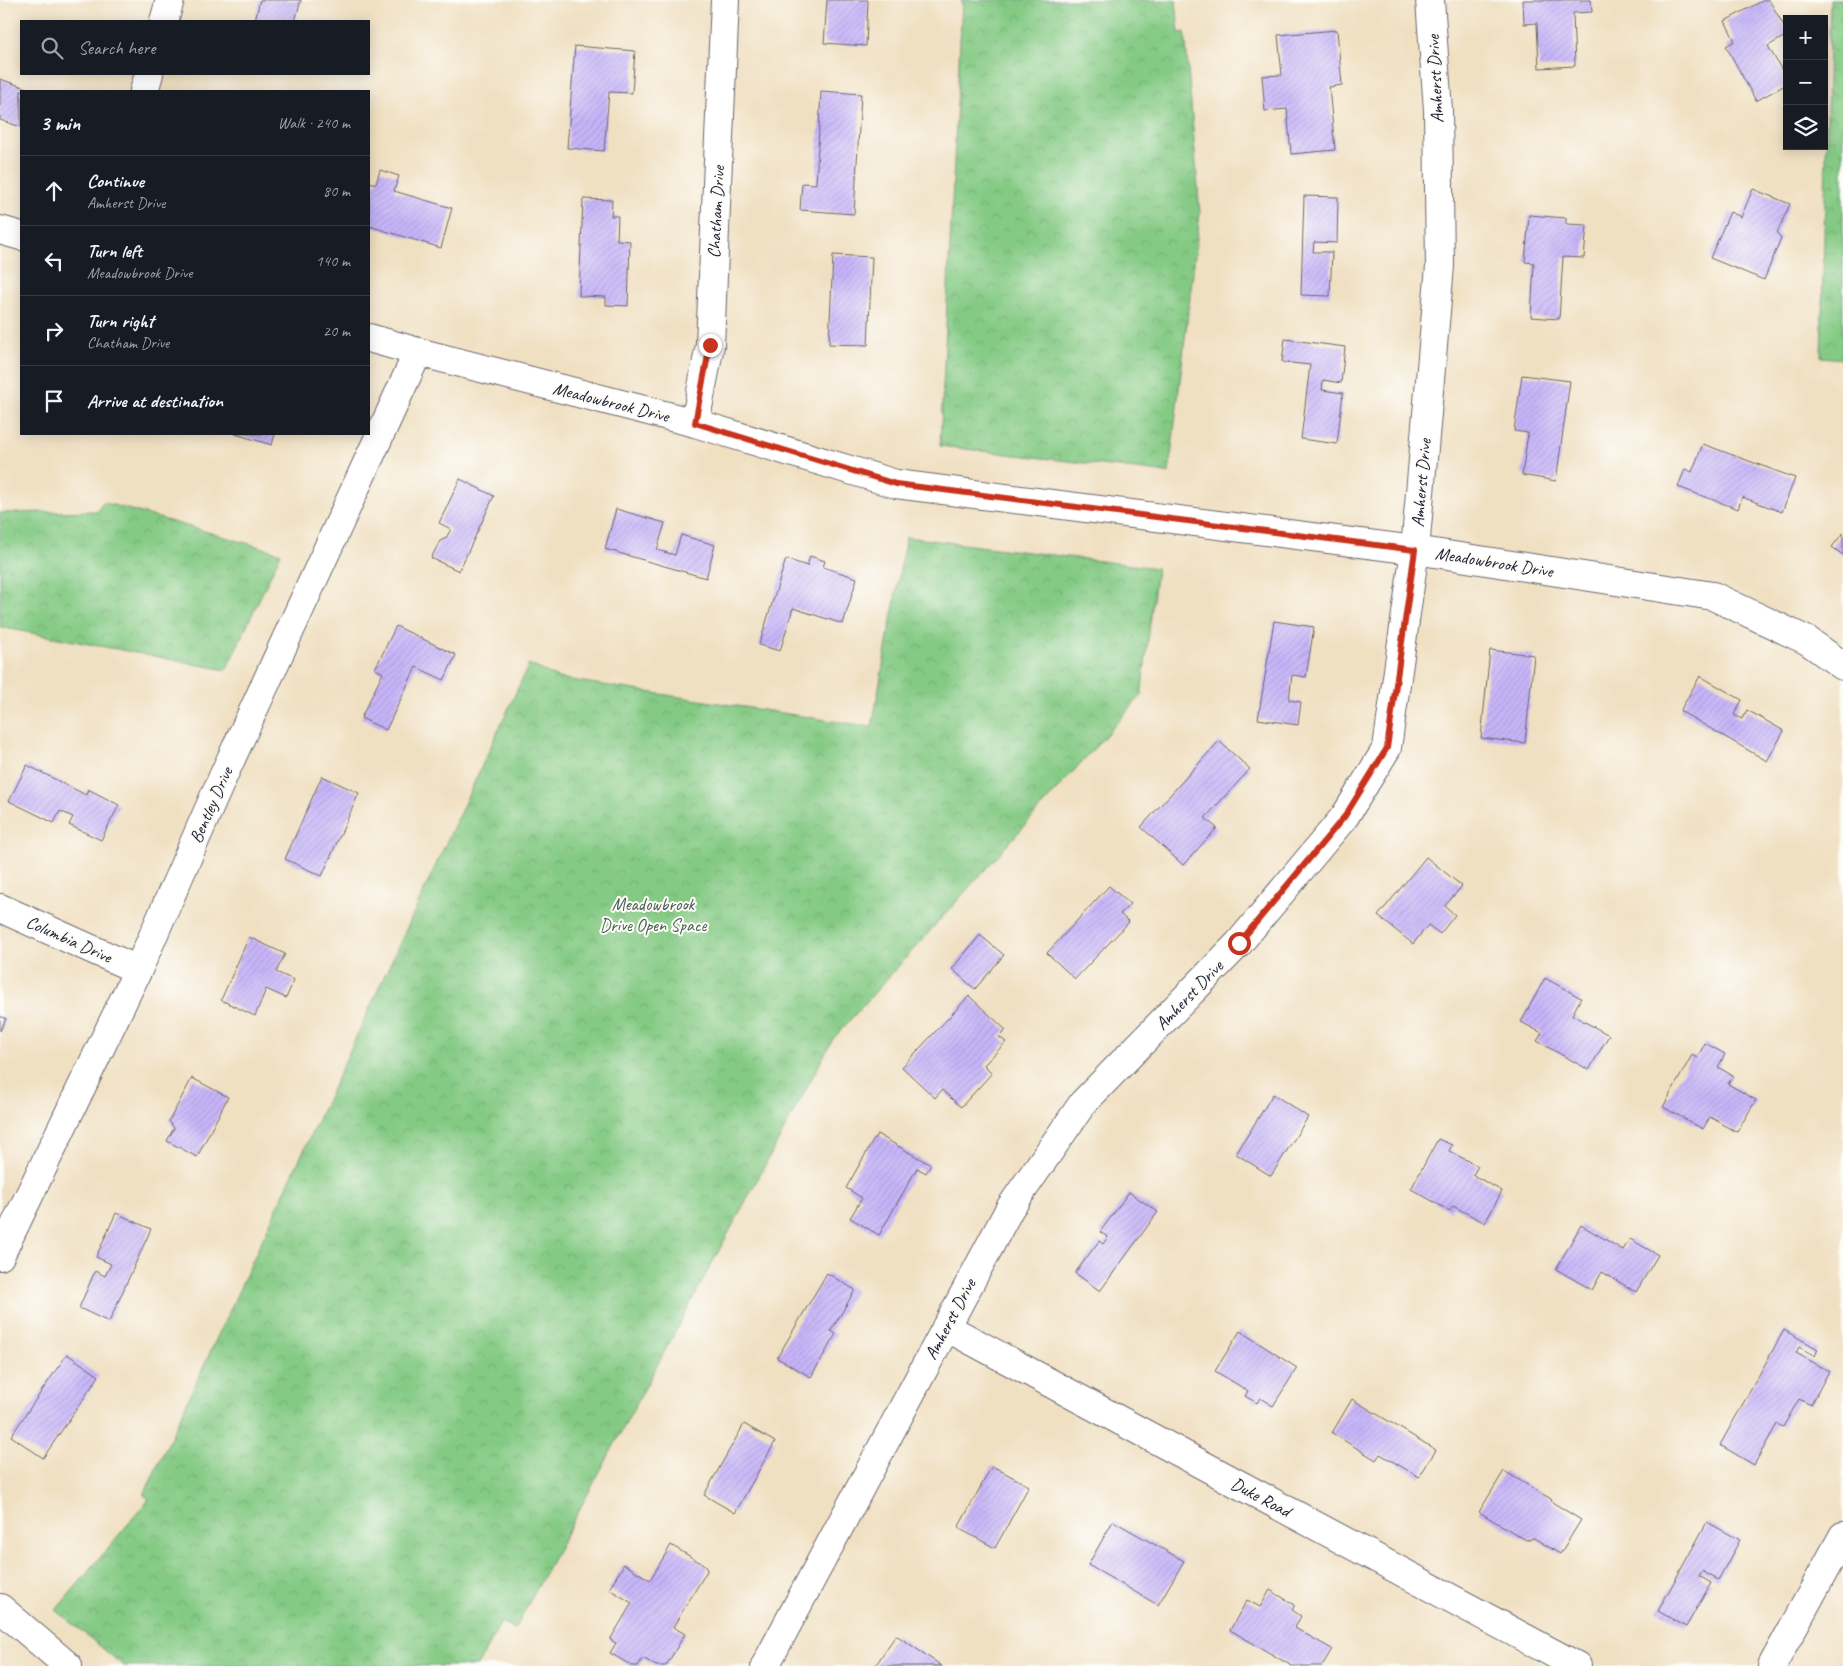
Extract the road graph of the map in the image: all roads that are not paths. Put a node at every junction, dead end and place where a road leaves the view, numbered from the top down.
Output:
1 (170, 0) edge
2 (725, 0) edge
3 (1430, 0) edge
4 (164, 20) edge
5 (149, 75) edge
6 (144, 90) edge
7 (0, 230) edge
8 (20, 236) edge
9 (370, 338) edge
10 (418, 352) junction
11 (695, 423) junction
12 (1415, 550) junction
13 (1843, 666) edge
14 (0, 908) edge
15 (138, 970) junction
16 (0, 1256) edge
17 (946, 1327) junction
18 (1843, 1536) edge
19 (0, 1608) edge
20 (68, 1666) edge
21 (765, 1666) edge
22 (1577, 1666) edge
23 (1772, 1666) edge

1 - 4 street
2 - 11 street, Chatham Drive
3 - 12 street, Amherst Drive
5 - 6 street
7 - 8 street
9 - 10 street, Meadowbrook Drive
10 - 11 street, Meadowbrook Drive
10 - 15 street, Bentley Drive
11 - 12 street, Meadowbrook Drive
12 - 13 street, Meadowbrook Drive
12 - 17 street, Amherst Drive
14 - 15 street, Columbia Drive
15 - 16 street, Bentley Drive
17 - 21 street, Amherst Drive
17 - 22 street, Duke Road
18 - 23 street
19 - 20 street

